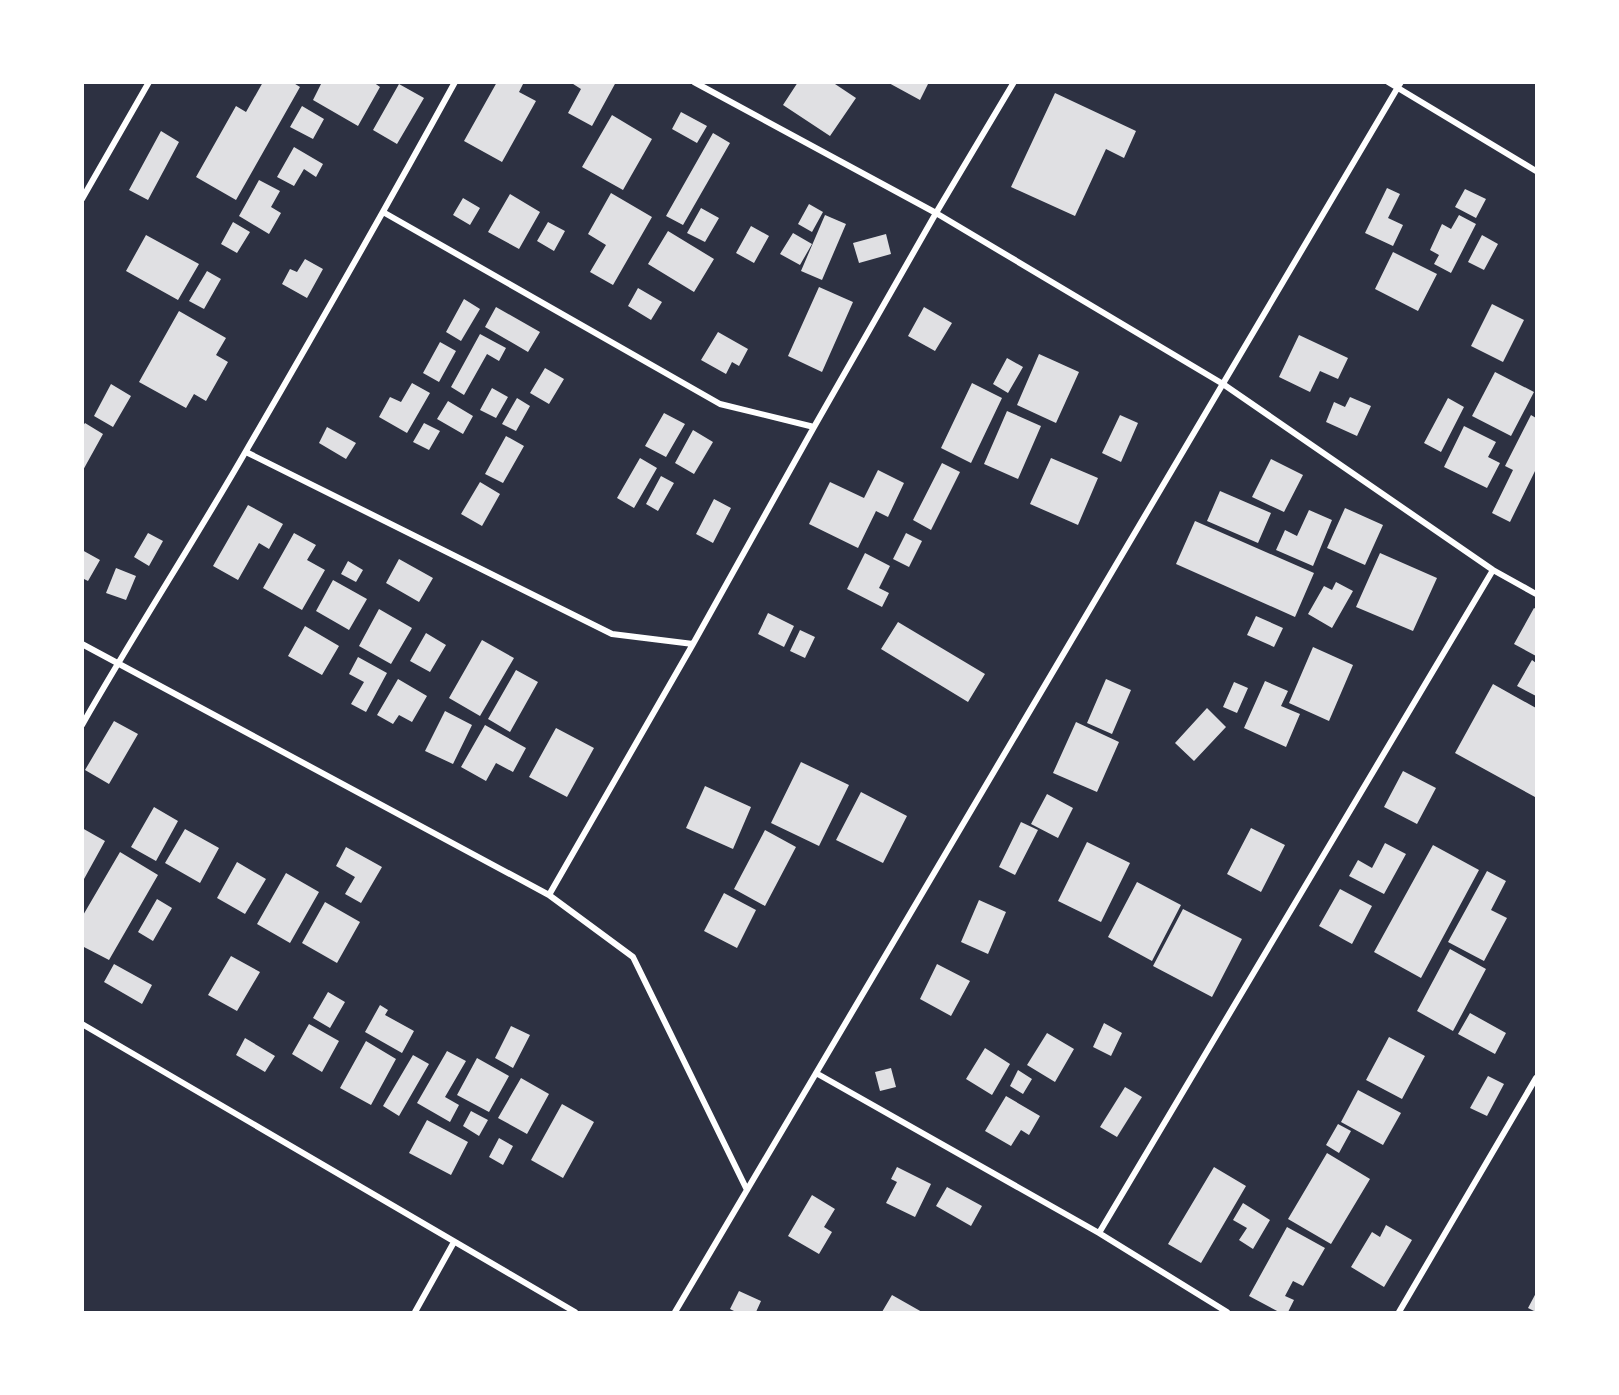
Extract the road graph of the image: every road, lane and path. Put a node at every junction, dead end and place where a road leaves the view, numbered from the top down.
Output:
1 (149, 82) edge
2 (455, 82) edge
3 (694, 82) edge
4 (1014, 82) edge
5 (1388, 82) edge
6 (1399, 85) edge
7 (1536, 171) edge
8 (82, 199) edge
9 (383, 213) junction
10 (936, 213) junction
11 (1223, 384) junction
12 (814, 427) junction
13 (246, 452) junction
14 (1493, 570) junction
15 (1536, 594) edge
16 (82, 644) edge
17 (693, 644) junction
18 (118, 663) junction
19 (82, 725) edge
20 (549, 895) junction
21 (82, 1023) edge
22 (816, 1073) junction
23 (1536, 1078) edge
24 (747, 1190) junction
25 (1099, 1233) junction
26 (454, 1242) junction
27 (415, 1312) edge
28 (575, 1312) edge
29 (675, 1312) edge
30 (1227, 1312) edge
31 (1399, 1312) edge

1 - 8 street
2 - 9 street
3 - 10 street
4 - 10 street
5 - 6 street
6 - 7 street
6 - 11 street
9 - 12 street
9 - 13 street
10 - 11 street
10 - 12 street
11 - 14 street
11 - 22 street
12 - 17 street
13 - 17 street
13 - 18 street
14 - 15 street
14 - 25 street
16 - 18 street
17 - 20 street
18 - 19 street
18 - 20 street
20 - 24 street
21 - 26 street
22 - 24 street
22 - 25 street
23 - 31 street
24 - 29 street
25 - 30 street
26 - 27 street
26 - 28 street

